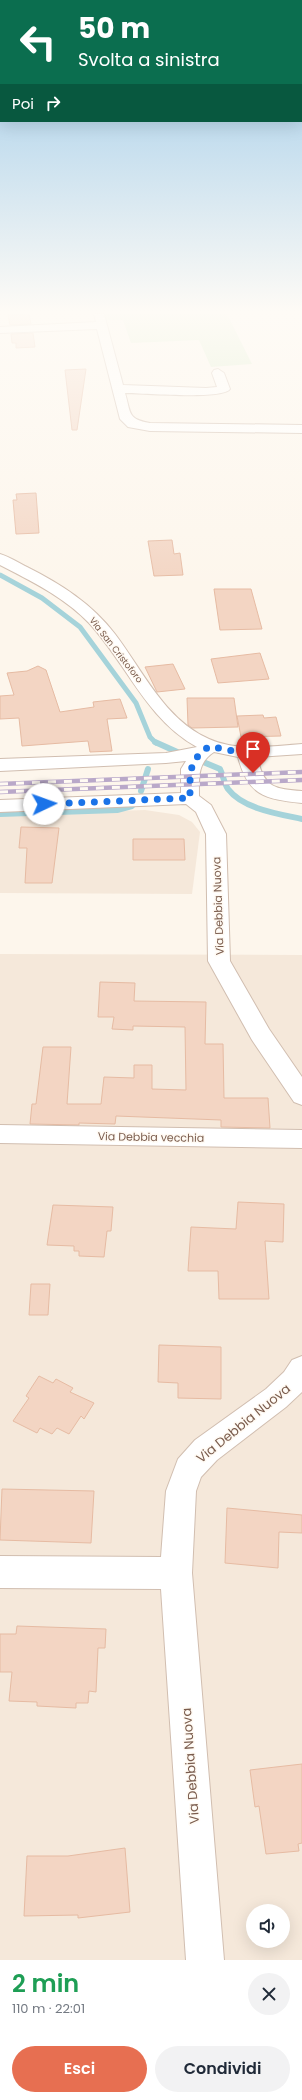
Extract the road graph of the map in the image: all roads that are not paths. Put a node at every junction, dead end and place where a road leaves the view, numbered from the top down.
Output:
1 (123, 405) edge
2 (302, 429) edge
3 (0, 559) edge
4 (205, 749) junction
5 (302, 749) edge
6 (246, 752) junction
7 (0, 765) edge
8 (302, 797) edge
9 (190, 798) junction
10 (0, 806) edge
11 (302, 1096) edge
12 (0, 1134) edge
13 (302, 1139) edge
14 (302, 1369) edge
15 (0, 1572) edge
16 (176, 1573) junction
17 (205, 1960) edge

1 - 2 street
3 - 4 street, Via San Cristoforo
4 - 6 street
4 - 7 street
4 - 9 street
5 - 6 street
6 - 8 street
9 - 10 street
9 - 11 street, Via Debbia Nuova
12 - 13 street, Via Debbia vecchia
14 - 16 street, Via Debbia Nuova
15 - 16 street
16 - 17 street, Via Debbia Nuova

